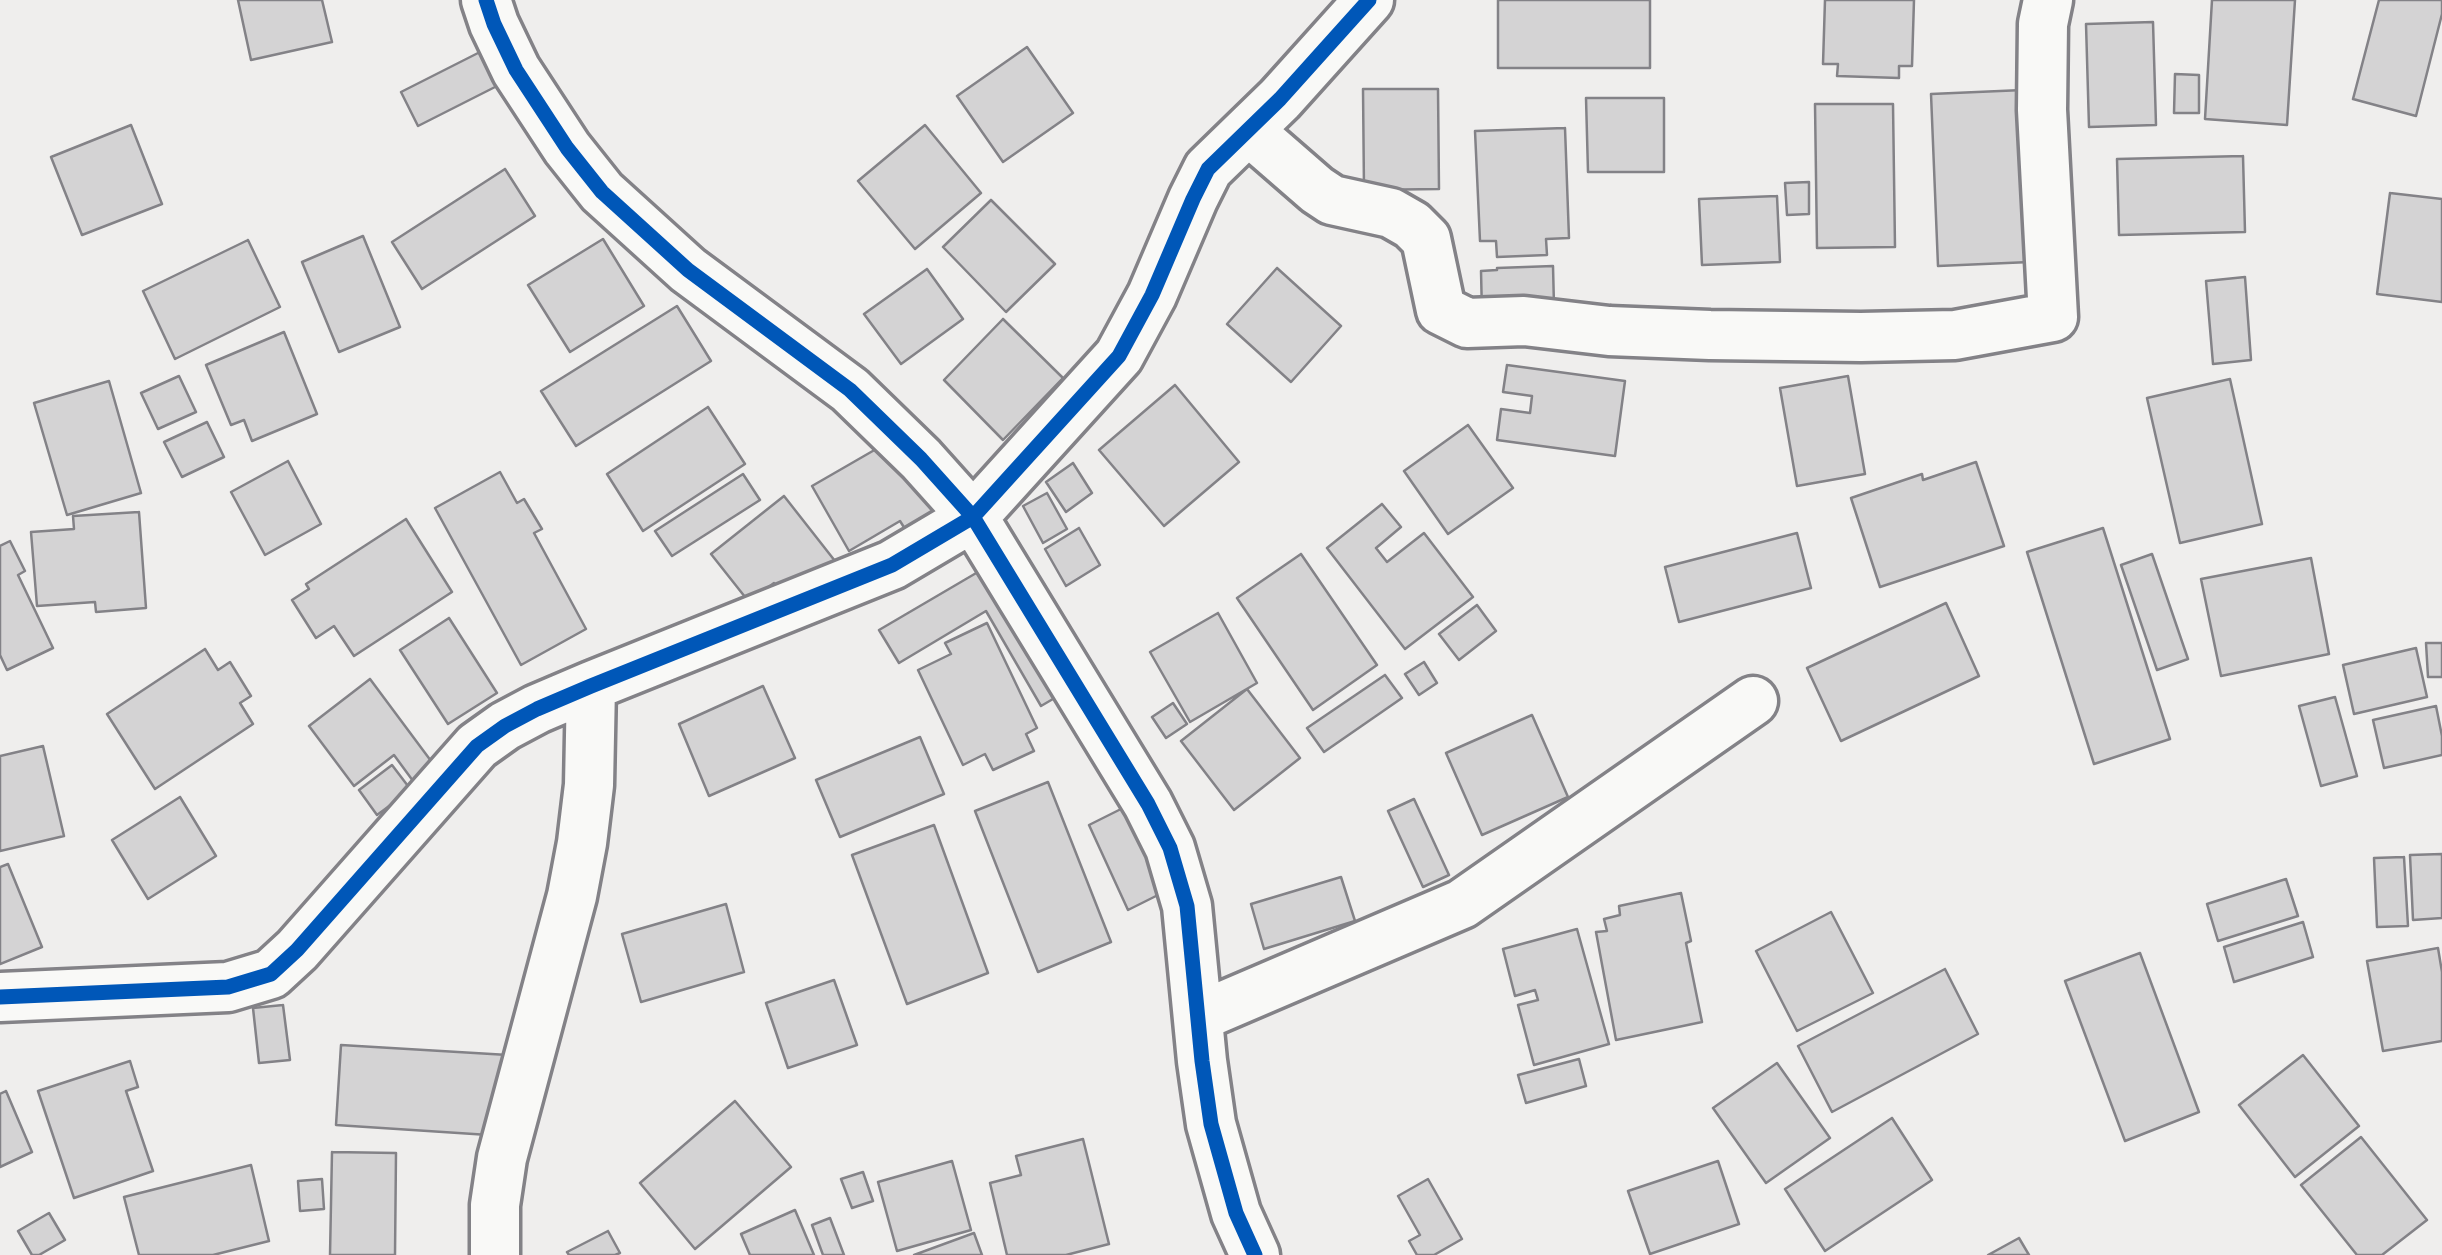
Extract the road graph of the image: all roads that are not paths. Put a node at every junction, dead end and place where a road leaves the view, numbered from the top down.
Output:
1 (486, 0) edge
2 (1369, 0) edge
3 (2048, 0) edge
4 (1248, 130) junction
5 (972, 517) junction
6 (592, 686) junction
7 (1753, 701) dead end
8 (0, 997) edge
9 (1198, 1018) junction
10 (495, 1255) edge
11 (1255, 1255) edge

1 - 5 street
2 - 4 street
3 - 4 street
4 - 5 street
5 - 6 street
5 - 9 street
6 - 8 street
6 - 10 street
7 - 9 street
9 - 11 street

